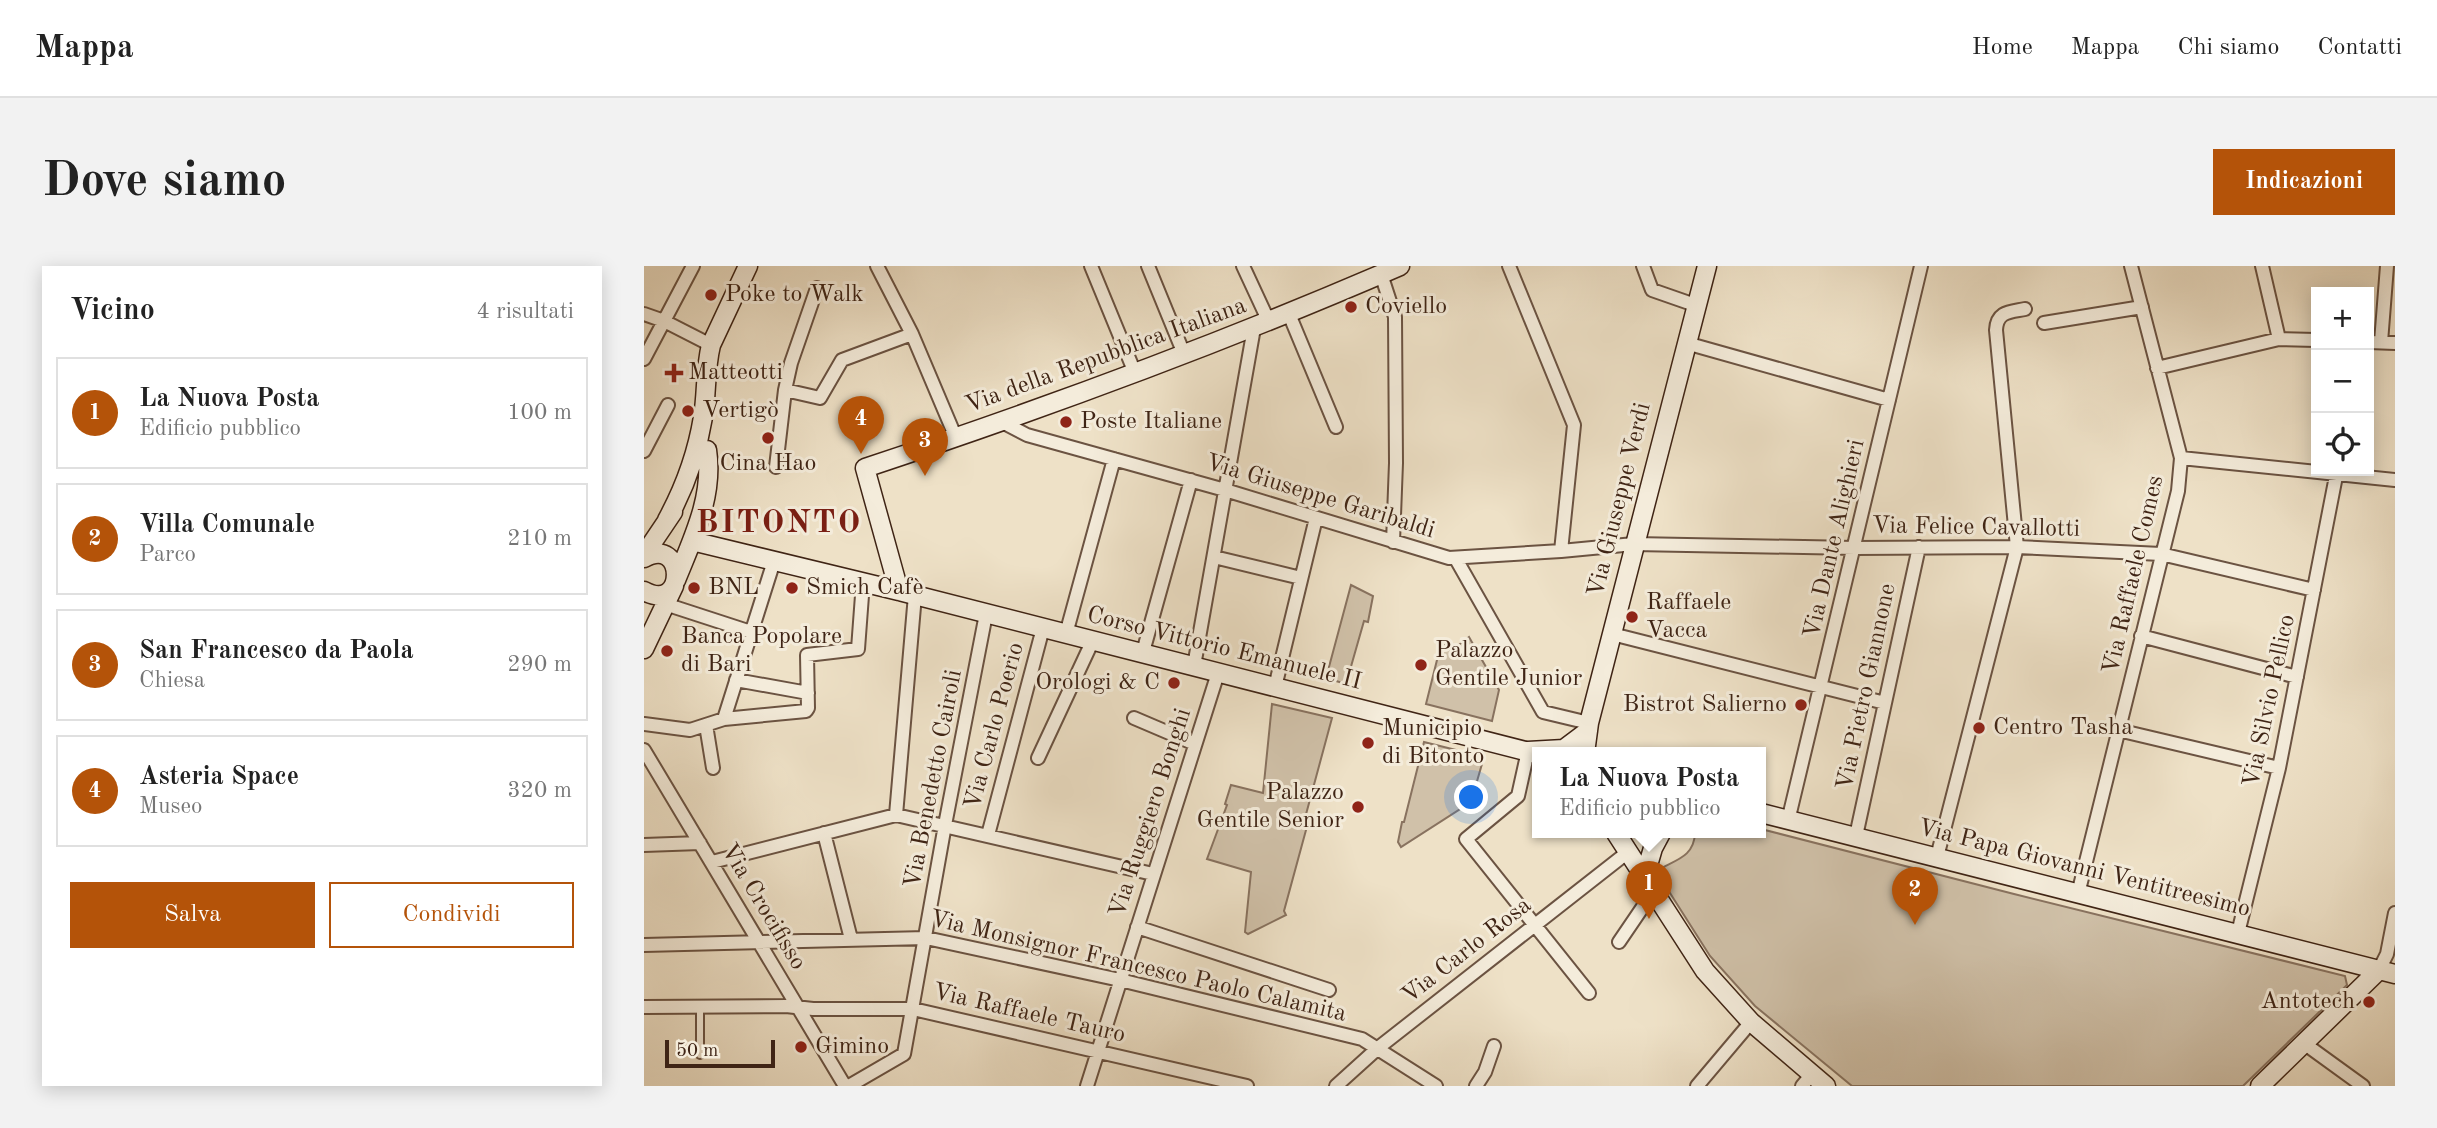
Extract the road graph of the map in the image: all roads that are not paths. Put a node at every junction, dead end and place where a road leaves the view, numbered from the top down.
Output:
1 (693, 266) edge
2 (748, 266) edge
3 (877, 266) edge
4 (1091, 266) edge
5 (1148, 266) edge
6 (1243, 266) edge
7 (1400, 266) edge
8 (1509, 266) edge
9 (1643, 266) edge
10 (1707, 266) edge
11 (1921, 266) edge
12 (2131, 266) edge
13 (2262, 266) edge
14 (2387, 266) edge
15 (1381, 274) junction
16 (817, 288) dead end
17 (1695, 305) junction
18 (2142, 307) junction
19 (2025, 309) dead end
20 (644, 314) edge
21 (1289, 314) junction
22 (664, 321) junction
23 (2044, 323) dead end
24 (1262, 325) junction
25 (912, 334) junction
26 (2279, 339) junction
27 (2311, 340) edge
28 (2375, 342) edge
29 (1686, 343) junction
30 (2395, 343) edge
31 (711, 345) junction
32 (1184, 354) junction
33 (644, 359) edge
34 (2157, 368) junction
35 (1135, 373) junction
36 (785, 390) junction
37 (1889, 400) junction
38 (668, 405) dead end
39 (704, 415) junction
40 (1002, 422) junction
41 (1336, 427) dead end
42 (956, 438) junction
43 (644, 451) edge
44 (2181, 458) junction
45 (1114, 459) junction
46 (776, 467) dead end
47 (710, 470) junction
48 (2311, 470) edge
49 (2336, 476) edge
50 (2362, 476) edge
51 (1191, 480) junction
52 (2395, 480) edge
53 (1226, 490) junction
54 (1316, 518) junction
55 (664, 527) junction
56 (692, 541) junction
57 (1393, 542) junction
58 (1634, 544) junction
59 (1919, 547) junction
60 (2017, 547) junction
61 (1855, 548) junction
62 (1561, 551) junction
63 (2161, 554) junction
64 (644, 557) edge
65 (1213, 557) junction
66 (1456, 559) junction
67 (774, 561) junction
68 (1301, 579) junction
69 (863, 582) junction
70 (675, 583) junction
71 (2314, 590) junction
72 (644, 591) edge
73 (907, 593) junction
74 (665, 604) junction
75 (986, 614) junction
76 (1043, 628) junction
77 (751, 632) junction
78 (1066, 634) junction
79 (1612, 634) junction
80 (2141, 636) junction
81 (1093, 640) junction
82 (644, 649) edge
83 (1143, 653) junction
84 (1194, 666) junction
85 (1218, 673) junction
86 (2297, 677) junction
87 (736, 680) junction
88 (1275, 687) junction
89 (1821, 687) junction
90 (808, 693) junction
91 (1885, 703) junction
92 (1134, 718) dead end
93 (724, 719) junction
94 (644, 724) edge
95 (706, 725) junction
96 (2118, 730) junction
97 (1586, 738) edge
98 (1195, 744) junction
99 (1568, 747) edge
100 (644, 750) edge
101 (1532, 752) edge
102 (1038, 758) dead end
103 (713, 768) dead end
104 (2279, 768) junction
105 (1766, 814) edge
106 (897, 815) junction
107 (1788, 821) junction
108 (944, 825) junction
109 (824, 834) junction
110 (988, 835) junction
111 (1856, 836) junction
112 (1619, 838) edge
113 (1647, 838) edge
114 (1658, 838) edge
115 (700, 843) junction
116 (644, 845) edge
117 (1628, 852) junction
118 (1937, 857) junction
119 (712, 862) junction
120 (1153, 874) junction
121 (1648, 885) junction
122 (2078, 894) junction
123 (2395, 913) edge
124 (1535, 925) junction
125 (1137, 926) junction
126 (2238, 933) junction
127 (926, 938) junction
128 (851, 939) junction
129 (1619, 942) dead end
130 (760, 943) junction
131 (644, 945) edge
132 (2387, 972) edge
133 (1120, 981) junction
134 (1329, 989) dead end
135 (1589, 993) dead end
136 (644, 1007) edge
137 (700, 1007) junction
138 (799, 1007) junction
139 (913, 1009) junction
140 (1751, 1022) junction
141 (2305, 1044) junction
142 (1494, 1046) dead end
143 (1378, 1048) junction
144 (1098, 1051) junction
145 (700, 1055) dead end
146 (1807, 1080) edge
147 (847, 1086) edge
148 (1087, 1086) edge
149 (1247, 1086) edge
150 (1336, 1086) edge
151 (1436, 1086) edge
152 (1476, 1086) edge
153 (1697, 1086) edge
154 (1826, 1086) edge
155 (2260, 1086) edge
156 (2363, 1086) edge

1 - 22 street
2 - 31 street
3 - 25 street
4 - 35 street
5 - 32 street
6 - 24 street
7 - 15 street, Via della Repubblica Italiana
8 - 62 street
9 - 17 street
10 - 17 street, Via Giuseppe Verdi
11 - 37 street, Via Dante Alighieri
12 - 18 street, Via Raffaele Comes
13 - 26 street
14 - 28 street
15 - 21 street, Via della Repubblica Italiana
15 - 57 street
16 - 36 street
17 - 29 street, Via Giuseppe Verdi
18 - 23 street
18 - 34 street, Via Raffaele Comes
19 - 60 street
20 - 22 street
21 - 24 street, Via della Repubblica Italiana
21 - 41 street
22 - 31 street
22 - 33 street
24 - 32 street, Via della Repubblica Italiana
24 - 53 street
25 - 36 street
25 - 42 street
26 - 27 street
26 - 34 street
28 - 30 street
29 - 37 street
29 - 58 street, Via Giuseppe Verdi
31 - 39 street
32 - 35 street, Via della Repubblica Italiana
34 - 44 street, Via Raffaele Comes
35 - 40 street, Via della Repubblica Italiana
36 - 46 street
37 - 61 street, Via Dante Alighieri
38 - 43 street
39 - 47 street
39 - 55 street
40 - 42 street, Via della Repubblica Italiana
40 - 45 street, Via Giuseppe Garibaldi
42 - 73 street, Via della Repubblica Italiana
44 - 48 street
44 - 63 street, Via Raffaele Comes
45 - 51 street, Via Giuseppe Garibaldi
45 - 78 street
47 - 55 street
47 - 56 street
49 - 71 street, Via Silvio Pellico
50 - 52 street
51 - 53 street, Via Giuseppe Garibaldi
51 - 83 street
53 - 54 street, Via Giuseppe Garibaldi
53 - 65 street
54 - 57 street, Via Giuseppe Garibaldi
54 - 68 street
55 - 64 street
56 - 67 street, Corso Vittorio Emanuele II
56 - 70 street
57 - 66 street, Via Giuseppe Garibaldi
58 - 61 street, Via Felice Cavallotti
58 - 62 street, Via Giuseppe Garibaldi
58 - 79 street, Via Giuseppe Verdi
59 - 60 street, Via Felice Cavallotti
59 - 61 street, Via Felice Cavallotti
59 - 91 street, Via Pietro Giannone
60 - 63 street, Via Felice Cavallotti
60 - 118 street
61 - 89 street, Via Dante Alighieri
62 - 66 street, Via Giuseppe Garibaldi
63 - 71 street, Via Felice Cavallotti
63 - 80 street, Via Raffaele Comes
64 - 70 street
65 - 68 street
65 - 84 street
66 - 97 street
67 - 69 street, Corso Vittorio Emanuele II
67 - 77 street
68 - 88 street
69 - 73 street, Corso Vittorio Emanuele II
69 - 90 street
70 - 72 street
70 - 74 street
71 - 86 street, Via Silvio Pellico
73 - 75 street, Corso Vittorio Emanuele II
73 - 106 street
74 - 77 street
74 - 82 street
75 - 76 street, Corso Vittorio Emanuele II
75 - 108 street, Via Benedetto Cairoli
76 - 78 street, Corso Vittorio Emanuele II
76 - 110 street, Via Carlo Poerio
77 - 87 street
78 - 81 street, Corso Vittorio Emanuele II
79 - 89 street
79 - 97 street, Via Giuseppe Verdi
80 - 86 street
80 - 96 street, Via Raffaele Comes
81 - 83 street, Corso Vittorio Emanuele II
81 - 102 street
83 - 84 street, Corso Vittorio Emanuele II
84 - 85 street, Corso Vittorio Emanuele II
85 - 88 street, Corso Vittorio Emanuele II
85 - 98 street, Via Ruggiero Bonghi
86 - 104 street, Via Silvio Pellico
87 - 90 street
87 - 93 street
88 - 101 street, Corso Vittorio Emanuele II
89 - 91 street
89 - 107 street, Via Dante Alighieri
90 - 93 street
91 - 111 street, Via Pietro Giannone
92 - 98 street
93 - 95 street
94 - 95 street
95 - 103 street
96 - 104 street
96 - 122 street, Via Raffaele Comes
97 - 99 street, Corso Vittorio Emanuele II
98 - 120 street, Via Ruggiero Bonghi
100 - 115 street, Via Crocifisso
101 - 124 street
104 - 126 street, Via Silvio Pellico
105 - 107 street, Via Papa Giovanni Ventitreesimo
106 - 108 street
106 - 109 street
107 - 111 street, Via Papa Giovanni Ventitreesimo
108 - 110 street
108 - 127 street, Via Benedetto Cairoli
109 - 119 street
109 - 128 street
110 - 120 street
111 - 118 street, Via Papa Giovanni Ventitreesimo
112 - 117 street
113 - 117 street
114 - 121 street
115 - 116 street
115 - 119 street, Via Crocifisso
117 - 121 street
117 - 124 street, Via Carlo Rosa
118 - 122 street, Via Papa Giovanni Ventitreesimo
119 - 130 street, Via Crocifisso
120 - 125 street, Via Ruggiero Bonghi
121 - 129 street
121 - 140 street
122 - 126 street, Via Papa Giovanni Ventitreesimo
123 - 132 street
124 - 135 street
124 - 143 street, Via Carlo Rosa
125 - 133 street, Via Ruggiero Bonghi
125 - 134 street
126 - 132 street, Via Papa Giovanni Ventitreesimo
127 - 128 street, Via Monsignor Francesco Paolo Calamita
127 - 133 street, Via Monsignor Francesco Paolo Calamita
127 - 139 street, Via Benedetto Cairoli
128 - 130 street, Via Monsignor Francesco Paolo Calamita
130 - 131 street, Via Monsignor Francesco Paolo Calamita
130 - 138 street, Via Crocifisso
132 - 141 street
133 - 143 street, Via Monsignor Francesco Paolo Calamita
133 - 144 street, Via Ruggiero Bonghi
136 - 137 street, Via Raffaele Tauro
137 - 138 street, Via Raffaele Tauro
137 - 145 lane
138 - 139 street, Via Raffaele Tauro
138 - 147 street, Via Crocifisso
139 - 144 street, Via Raffaele Tauro
139 - 147 street, Via Benedetto Cairoli
140 - 146 street
140 - 153 street
141 - 155 street
141 - 156 street
142 - 152 street
143 - 150 street, Via Carlo Rosa
143 - 151 street, Via Monsignor Francesco Paolo Calamita
144 - 148 street, Via Ruggiero Bonghi
144 - 149 street, Via Raffaele Tauro
146 - 154 street

